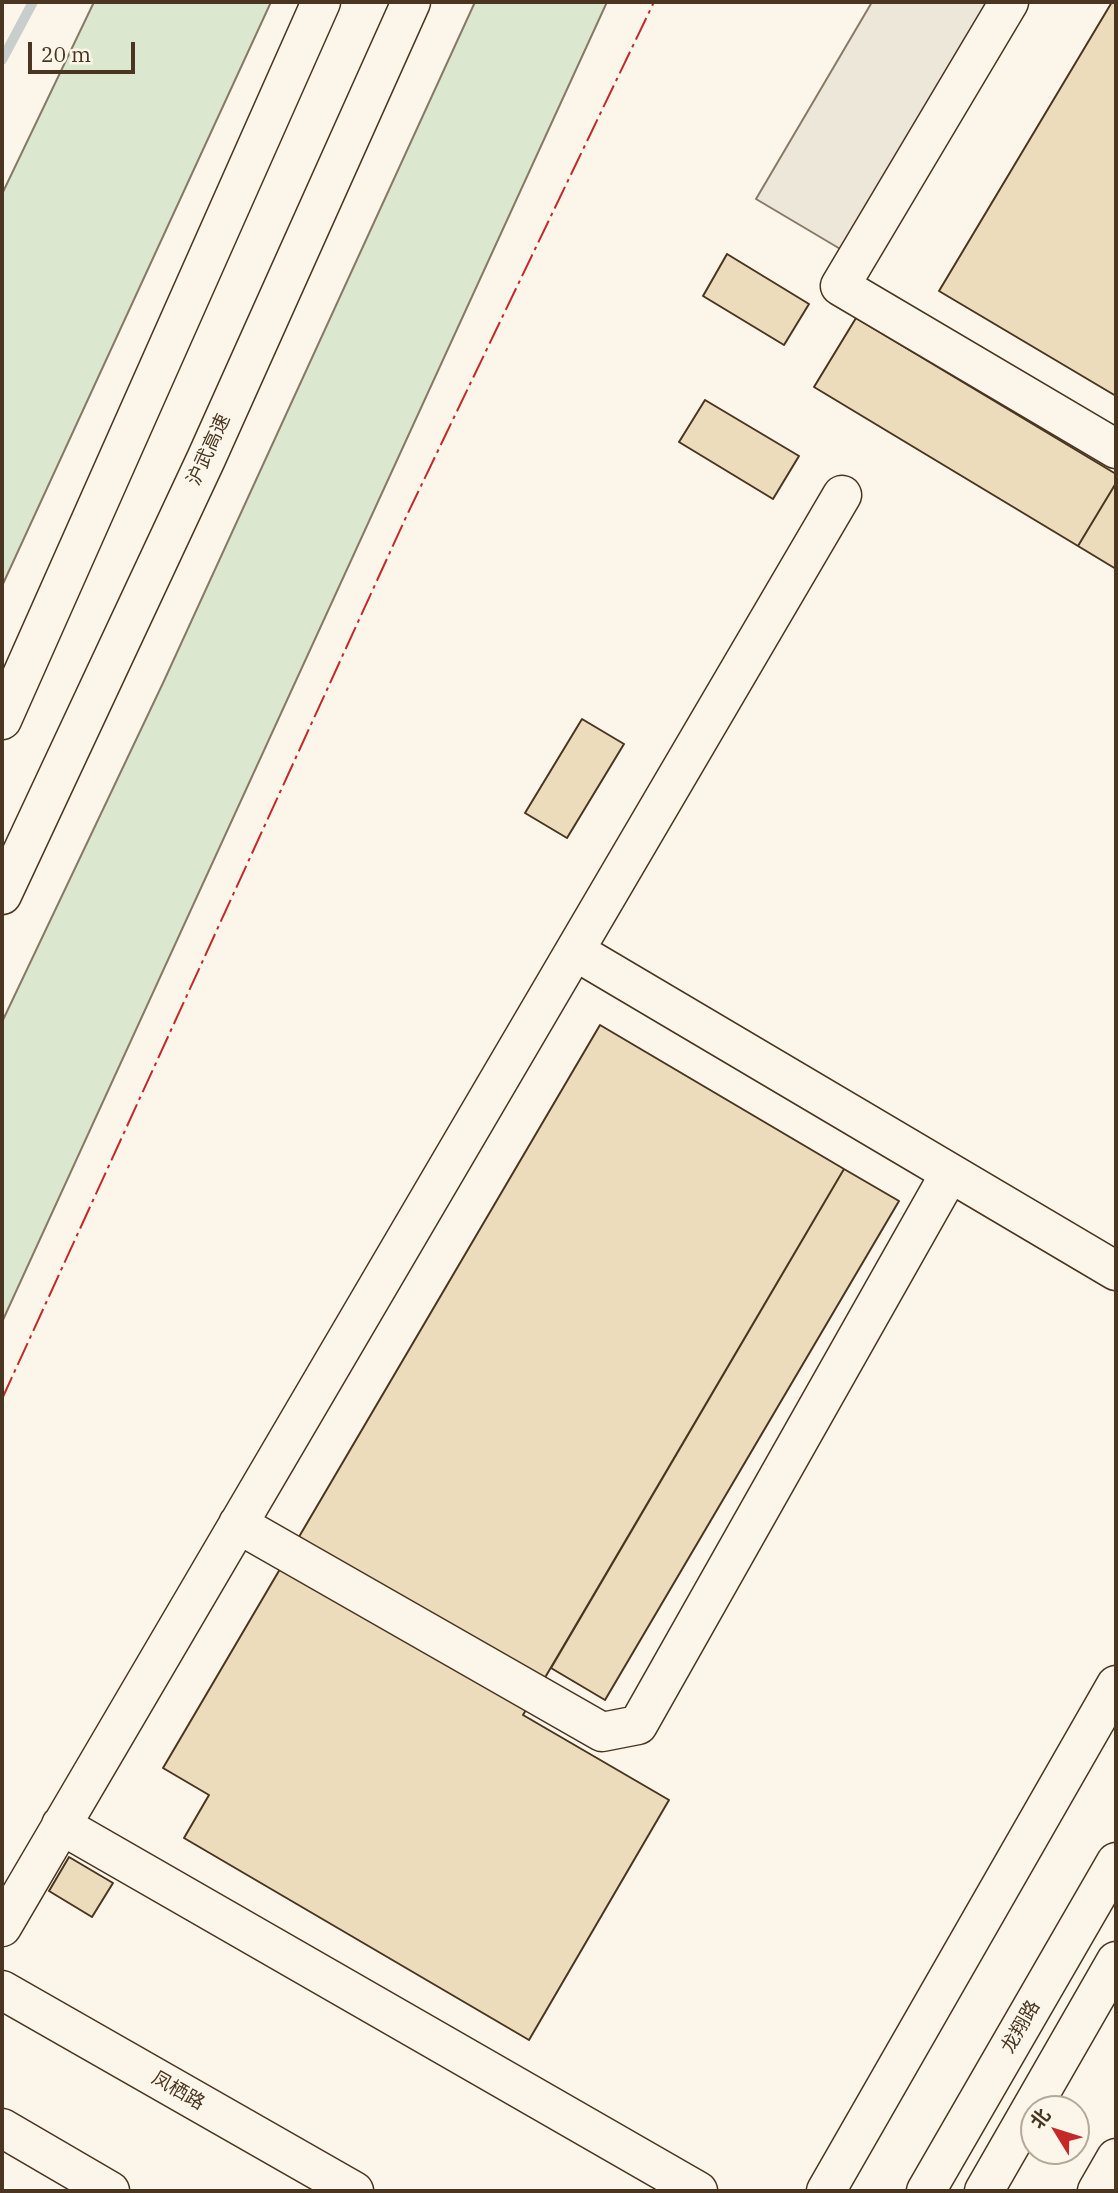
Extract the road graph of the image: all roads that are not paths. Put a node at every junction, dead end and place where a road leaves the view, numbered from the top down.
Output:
1 (321, 2) edge
2 (411, 2) edge
3 (1009, 2) edge
4 (1116, 449) edge
5 (842, 495) dead end
6 (2, 720) edge
7 (2, 895) edge
8 (575, 951) junction
9 (950, 1173) junction
10 (1116, 1272) edge
11 (238, 1524) junction
12 (1116, 1685) edge
13 (61, 1825) junction
14 (1116, 1862) edge
15 (2, 1927) edge
16 (1116, 1961) edge
17 (2, 1990) edge
18 (2, 2128) edge
19 (1116, 2158) edge
20 (110, 2191) edge
21 (354, 2191) edge
22 (698, 2191) edge
23 (827, 2191) edge
24 (926, 2191) edge
25 (984, 2191) edge
26 (1097, 2191) edge

1 - 6 main road
2 - 7 main road, 沪武高速
3 - 4 main road
5 - 8 main road
8 - 9 main road
8 - 11 main road
9 - 10 main road
9 - 11 main road
11 - 13 main road
12 - 23 main road
13 - 15 main road
13 - 22 main road
14 - 24 main road, 龙翔路
16 - 25 main road
17 - 21 main road, 凤栖路
18 - 20 main road
19 - 26 main road

